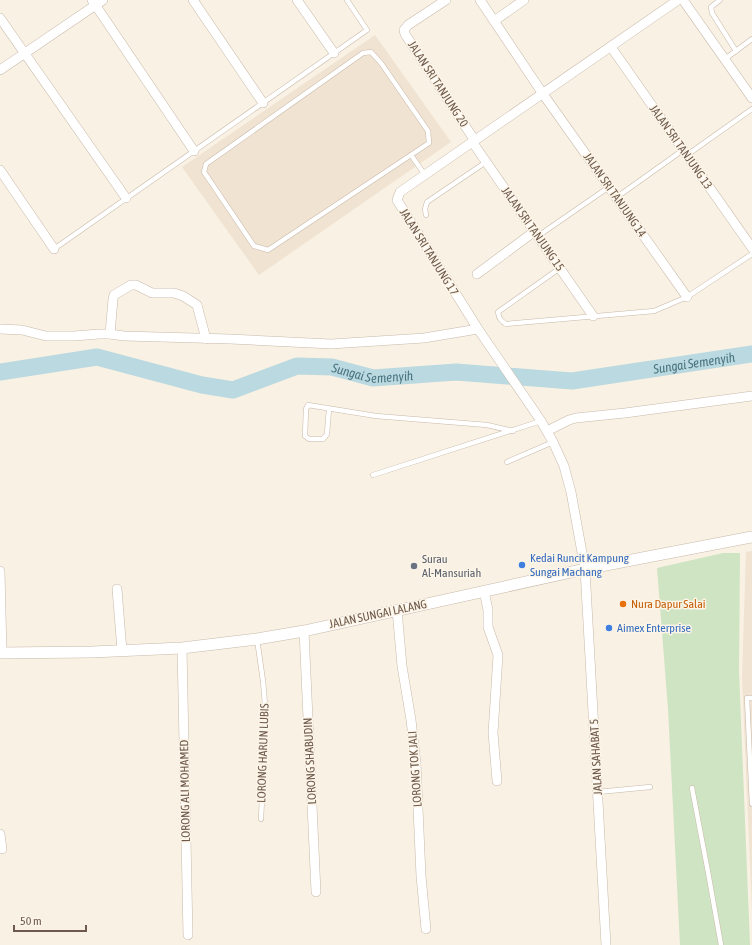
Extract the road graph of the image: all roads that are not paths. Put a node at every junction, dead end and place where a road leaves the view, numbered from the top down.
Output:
1 (193, 0) edge
2 (297, 0) edge
3 (347, 0) edge
4 (446, 0) edge
5 (480, 0) edge
6 (524, 0) edge
7 (678, 0) edge
8 (683, 0) edge
9 (720, 0) edge
10 (97, 2) edge
11 (0, 18) edge
12 (494, 21) junction
13 (752, 39) edge
14 (611, 47) junction
15 (736, 51) junction
16 (25, 53) junction
17 (334, 53) junction
18 (725, 59) junction
19 (0, 70) edge
20 (544, 94) junction
21 (752, 98) edge
22 (263, 103) junction
23 (752, 109) edge
24 (474, 142) junction
25 (194, 151) junction
26 (685, 153) junction
27 (411, 155) junction
28 (486, 162) junction
29 (0, 170) edge
30 (425, 175) junction
31 (609, 187) junction
32 (617, 197) junction
33 (126, 198) junction
34 (426, 215) dead end
35 (536, 234) junction
36 (752, 248) edge
37 (54, 249) joint
38 (752, 254) edge
39 (560, 268) junction
40 (476, 274) dead end
41 (687, 297) junction
42 (593, 316) junction
43 (0, 329) edge
44 (478, 329) junction
45 (110, 334) junction
46 (206, 339) junction
47 (752, 396) edge
48 (329, 409) junction
49 (541, 422) junction
50 (513, 431) junction
51 (547, 431) junction
52 (553, 442) junction
53 (507, 462) dead end
54 (373, 475) dead end
55 (749, 539) edge
56 (585, 569) junction
57 (0, 571) edge
58 (117, 589) dead end
59 (484, 591) junction
60 (397, 610) junction
61 (304, 631) junction
62 (257, 639) junction
63 (182, 648) junction
64 (122, 651) junction
65 (1, 653) edge
66 (752, 698) edge
67 (497, 781) dead end
68 (650, 787) dead end
69 (692, 788) dead end
70 (598, 792) junction
71 (752, 804) edge
72 (261, 819) dead end
73 (0, 834) edge
74 (2, 849) dead end
75 (316, 892) dead end
76 (426, 929) dead end
77 (188, 934) dead end
78 (606, 945) edge
79 (720, 945) edge

1 - 22 street
2 - 17 street
3 - 17 lane
4 - 24 street, JALAN SRI TANJUNG 20
5 - 12 street, JALAN SRI TANJUNG 14
6 - 12 street
7 - 14 street, JALAN SRI TANJUNG 17
8 - 18 street
9 - 15 lane
10 - 16 street
10 - 25 street
11 - 16 street
12 - 20 street, JALAN SRI TANJUNG 14
13 - 15 lane
14 - 20 street, JALAN SRI TANJUNG 17
14 - 26 street, JALAN SRI TANJUNG 13
15 - 18 lane
16 - 19 street
16 - 33 street
17 - 22 lane
18 - 21 street
20 - 24 street, JALAN SRI TANJUNG 17
20 - 31 street, JALAN SRI TANJUNG 14
22 - 25 lane
23 - 26 lane
24 - 28 street, JALAN SRI TANJUNG 15
24 - 30 street, JALAN SRI TANJUNG 17
25 - 33 lane
26 - 32 lane
26 - 36 street, JALAN SRI TANJUNG 13
27 - 27 lane
27 - 30 lane
28 - 34 lane, JALAN SRI TANJUNG 17
28 - 35 street, JALAN SRI TANJUNG 15
29 - 37 street
30 - 44 street, JALAN SRI TANJUNG 17
31 - 32 street, JALAN SRI TANJUNG 14
31 - 35 lane
32 - 41 street, JALAN SRI TANJUNG 14
33 - 37 lane
35 - 39 street, JALAN SRI TANJUNG 15
35 - 40 street
38 - 41 lane
39 - 42 street, JALAN SRI TANJUNG 15
39 - 42 lane
41 - 42 lane
43 - 45 street
44 - 46 street
44 - 49 street, JALAN SRI TANJUNG 17
45 - 46 street
45 - 46 street
47 - 51 street
48 - 48 lane
48 - 50 lane
49 - 50 lane
49 - 51 street, JALAN SRI TANJUNG 17
50 - 54 lane
51 - 52 street, JALAN SRI TANJUNG 17
52 - 53 lane
52 - 56 street, JALAN SRI TANJUNG 17
55 - 56 street, JALAN SUNGAI LALANG
56 - 59 street, JALAN SUNGAI LALANG
56 - 70 street, JALAN SAHABAT 5
57 - 65 street
58 - 64 street
59 - 60 street, JALAN SUNGAI LALANG
59 - 67 street
60 - 61 street, JALAN SUNGAI LALANG
60 - 76 street, LORONG TOK JALI
61 - 62 street, JALAN SUNGAI LALANG
61 - 75 street, LORONG SHABUDIN
62 - 63 street, JALAN SUNGAI LALANG
62 - 72 lane, LORONG HARUN LUBIS
63 - 64 street, JALAN SUNGAI LALANG
63 - 77 street, LORONG ALI MOHAMED
64 - 65 street, JALAN SUNGAI LALANG
66 - 71 lane
68 - 70 lane
69 - 79 lane
70 - 78 street, JALAN SAHABAT 5
73 - 74 street

